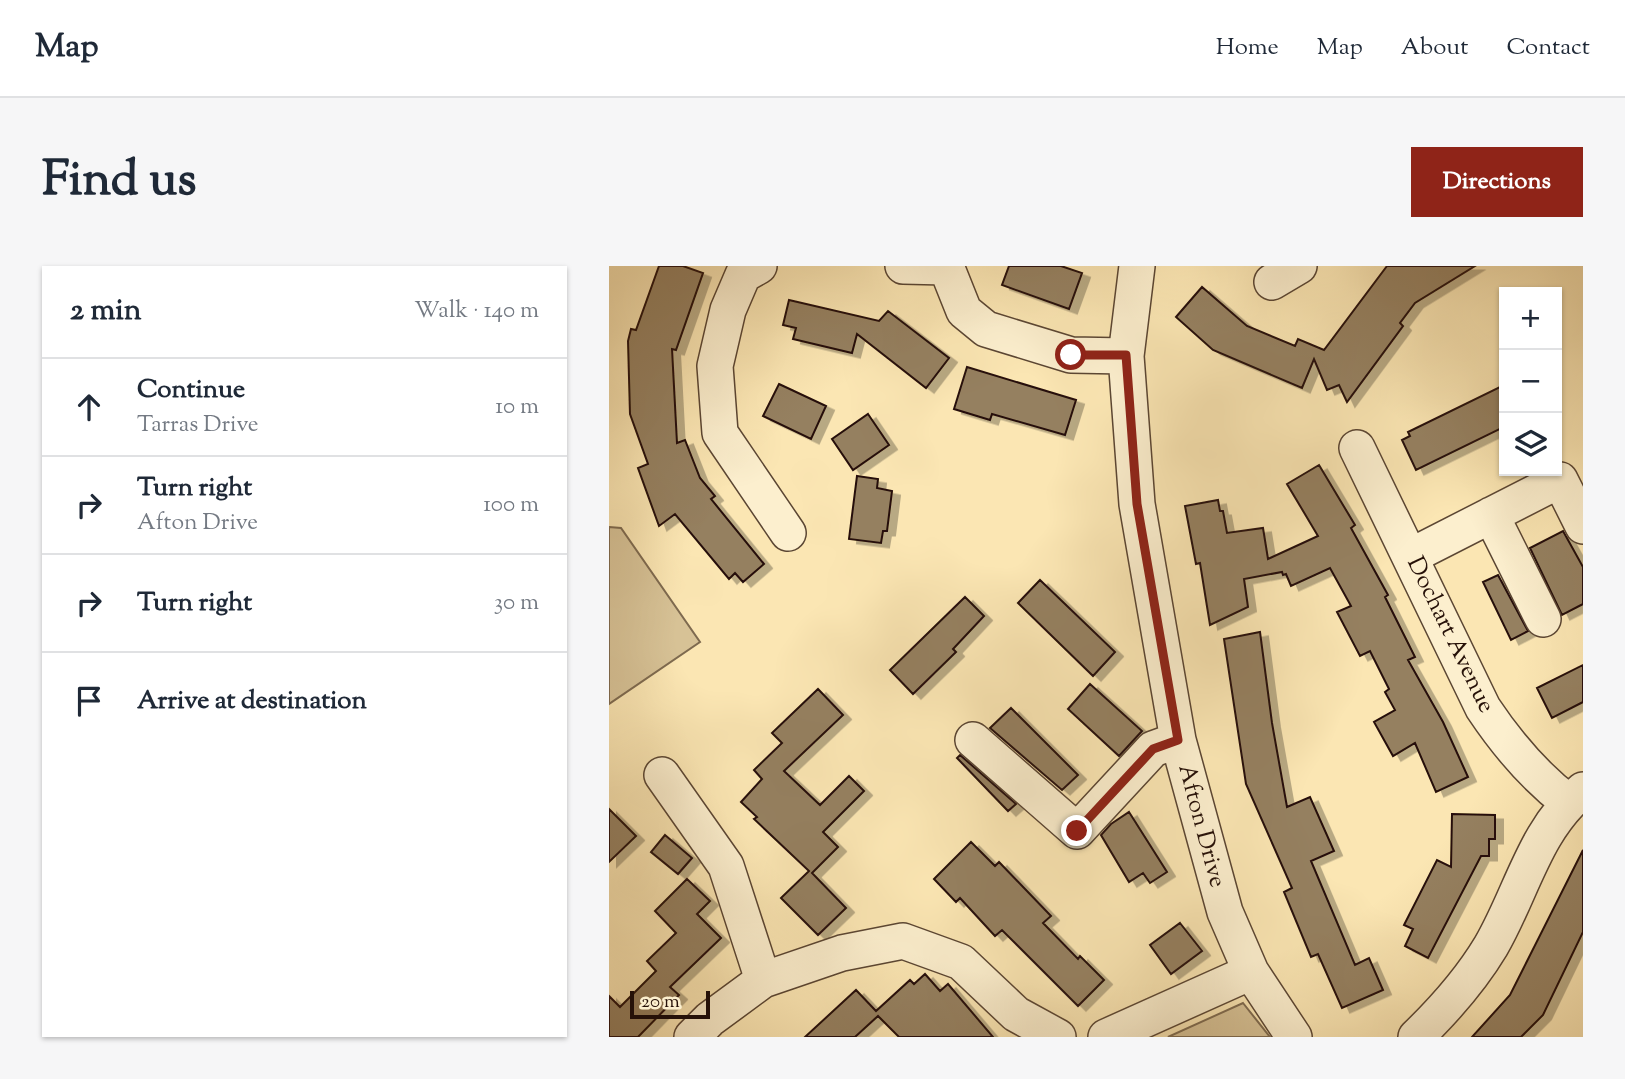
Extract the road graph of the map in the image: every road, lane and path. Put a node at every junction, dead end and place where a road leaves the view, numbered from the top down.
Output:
1 (759, 266) edge
2 (903, 266) edge
3 (1137, 266) edge
4 (946, 267) edge
5 (1126, 355) junction
6 (1357, 448) dead end
7 (1491, 514) junction
8 (1583, 526) edge
9 (788, 533) dead end
10 (1411, 556) junction
11 (1543, 619) dead end
12 (972, 740) dead end
13 (1178, 740) junction
14 (662, 775) dead end
15 (1575, 796) edge
16 (1251, 972) junction
17 (763, 980) junction
18 (692, 1037) edge
19 (1058, 1037) edge
20 (1106, 1037) edge
21 (1294, 1037) edge
22 (1416, 1037) edge

1 - 9 street
2 - 4 street
3 - 5 street, Afton Drive
4 - 5 street
5 - 13 street, Afton Drive
6 - 10 street, Dochart Avenue
7 - 8 street
7 - 10 street
7 - 11 street
10 - 15 street, Dochart Avenue
12 - 13 street
13 - 16 street, Afton Drive
14 - 17 street
15 - 22 street
16 - 20 street
16 - 21 street, Afton Drive
17 - 18 street
17 - 19 street

